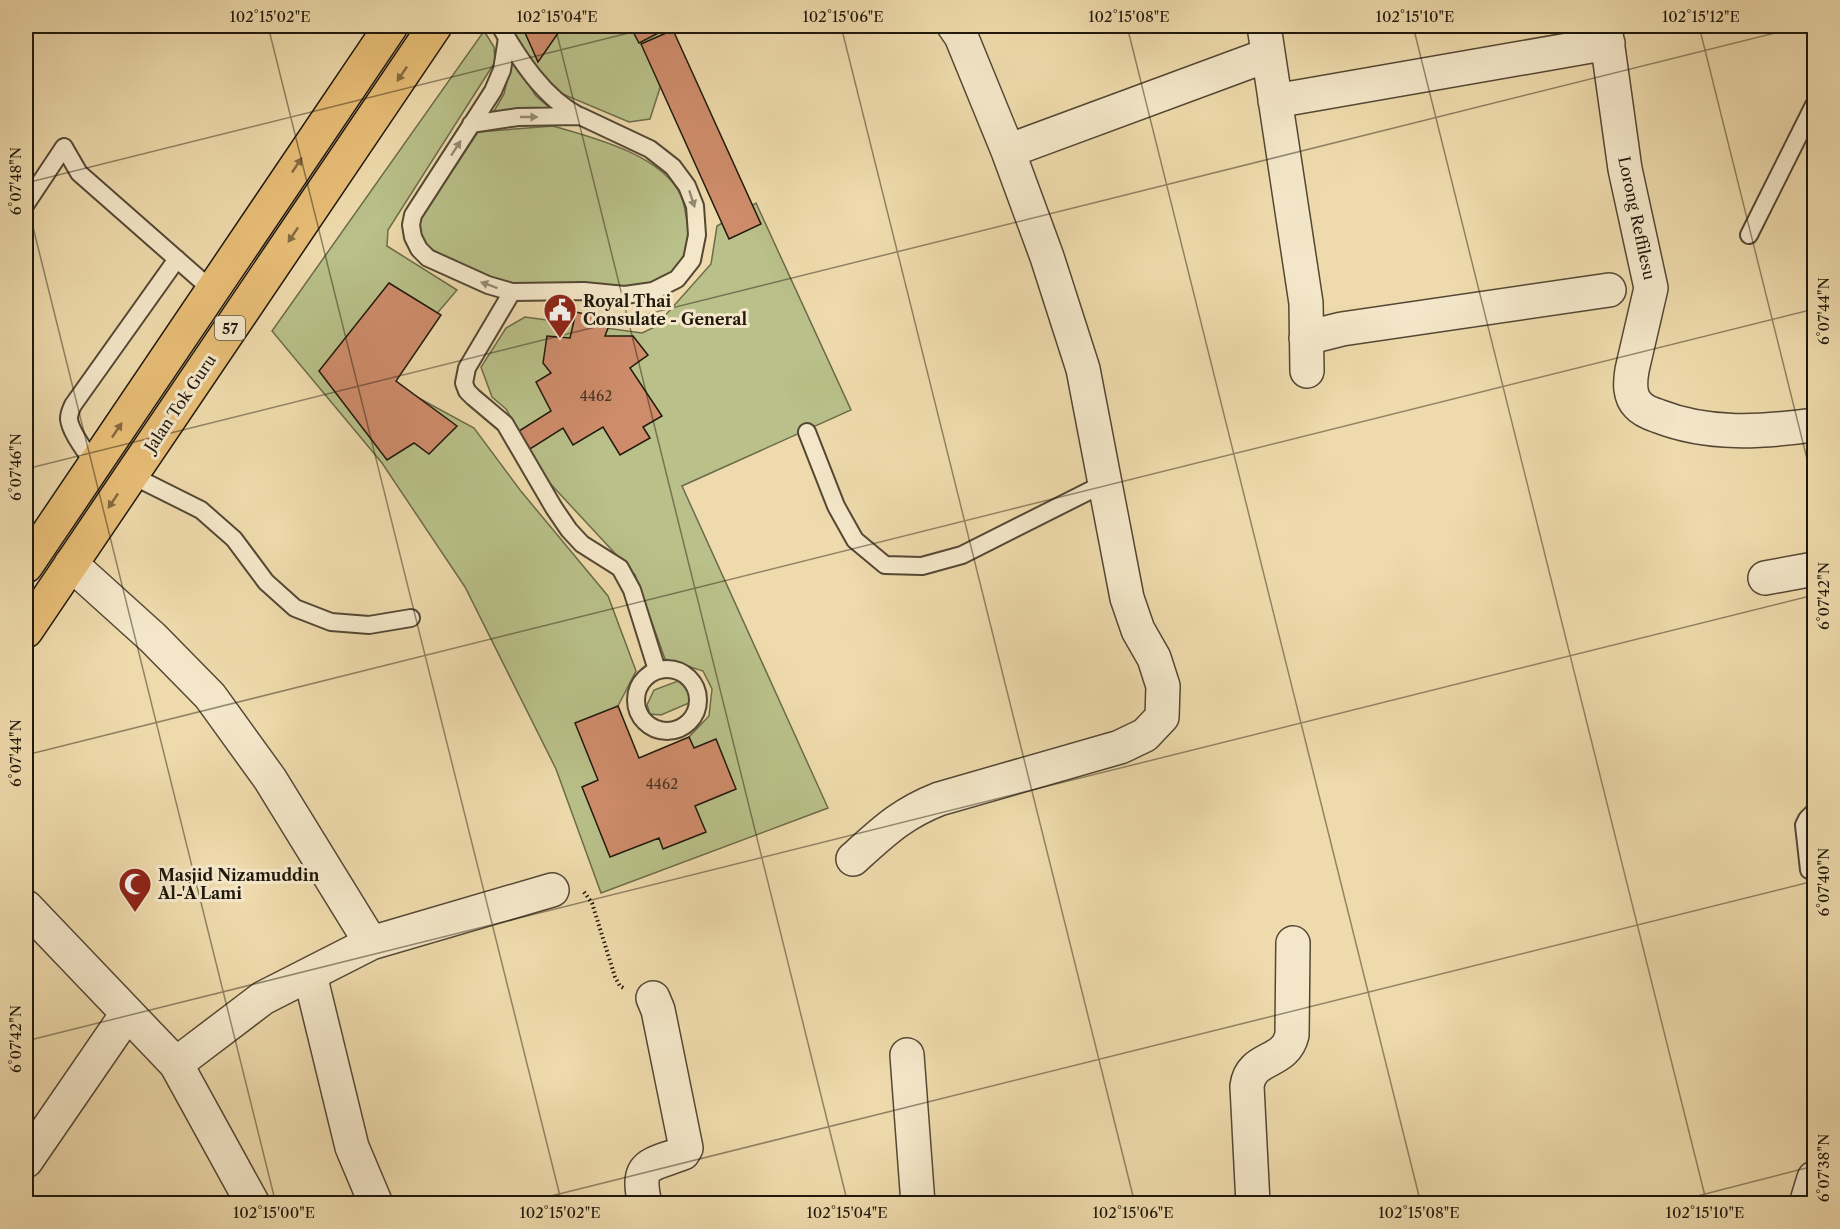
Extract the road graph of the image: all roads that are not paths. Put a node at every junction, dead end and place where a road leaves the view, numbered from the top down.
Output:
1 (435, 26) edge
2 (954, 26) edge
3 (387, 27) edge
4 (504, 32) edge
5 (1607, 34) edge
6 (1266, 40) edge
7 (1275, 101) junction
8 (1815, 105) edge
9 (580, 116) junction
10 (471, 124) junction
11 (1008, 151) junction
12 (26, 204) edge
13 (1749, 235) dead end
14 (177, 259) junction
15 (213, 290) junction
16 (1609, 290) dead end
17 (512, 292) junction
18 (1306, 338) junction
19 (1307, 371) dead end
20 (1815, 425) edge
21 (807, 432) dead end
22 (94, 464) junction
23 (131, 475) junction
24 (1105, 483) junction
25 (71, 564) junction
26 (26, 566) edge
27 (1815, 569) edge
28 (1765, 578) dead end
29 (411, 618) dead end
30 (26, 631) edge
31 (657, 670) dead end
32 (1815, 812) edge
33 (853, 859) dead end
34 (1809, 870) dead end
35 (552, 890) road end
36 (26, 907) edge
37 (371, 943) junction
38 (1293, 943) dead end
39 (310, 975) junction
40 (654, 999) road end
41 (127, 1014) junction
42 (907, 1055) dead end
43 (176, 1064) junction
44 (26, 1161) edge
45 (1815, 1178) edge
46 (253, 1203) edge
47 (376, 1203) edge
48 (645, 1203) edge
49 (918, 1203) edge
50 (1253, 1203) edge
51 (1806, 1203) edge

1 -> 23 main road, Jalan Tok Guru / 57
2 - 11 street
15 -> 3 main road, 57
4 - 9 lane
4 - 10 lane
5 - 7 street
5 - 20 street, Lorong Reffilesu
6 - 7 street
6 - 11 street
7 - 18 street
8 - 13 lane
10 -> 9 lane
9 -> 17 lane
17 -> 10 lane
11 - 24 street
12 - 14 lane
14 - 15 lane
14 - 22 lane
22 -> 15 main road, 57
16 - 18 street
17 - 31 lane
18 - 19 street
21 - 24 lane
22 - 26 main road, 57
23 -> 25 main road, Jalan Tok Guru / 57
23 - 29 lane
24 - 33 street
25 - 30 main road, Jalan Tok Guru / 57
25 - 37 street
27 - 28 street
32 - 34 lane
35 - 37 street
36 - 41 street
37 - 39 street
38 - 50 street
39 - 43 street
39 - 47 street
40 - 48 street
41 - 43 street
41 - 44 street
42 - 49 street
43 - 46 street
45 - 51 street

